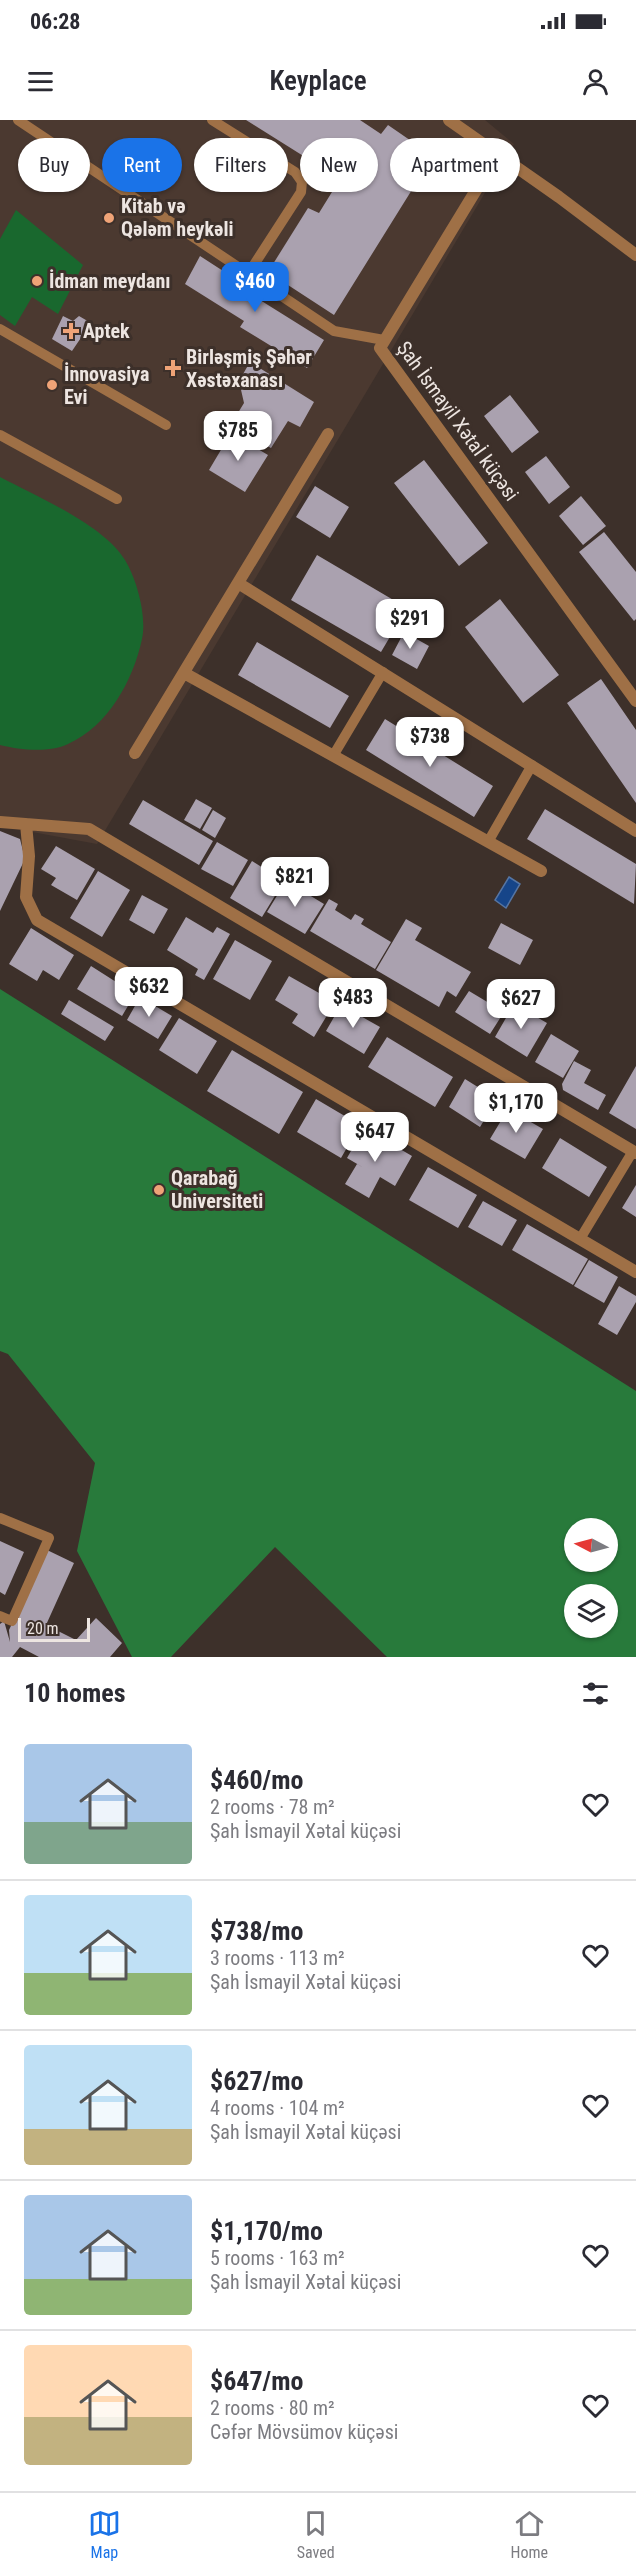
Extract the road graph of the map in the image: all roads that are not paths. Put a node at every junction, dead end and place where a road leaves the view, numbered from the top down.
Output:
1 (18, 120) edge
2 (212, 120) edge
3 (449, 120) edge
4 (476, 138) edge
5 (520, 170) edge
6 (475, 192) edge
7 (636, 255) edge
8 (248, 274) junction
9 (0, 329) edge
10 (384, 340) junction
11 (166, 425) dead end
12 (328, 434) dead end
13 (0, 435) edge
14 (117, 499) dead end
15 (238, 583) junction
16 (383, 672) junction
17 (184, 673) junction
18 (636, 701) edge
19 (135, 753) dead end
20 (333, 756) junction
21 (532, 765) junction
22 (0, 822) edge
23 (26, 824) junction
24 (636, 831) edge
25 (488, 842) junction
26 (541, 871) dead end
27 (634, 1152) edge
28 (580, 1239) junction
29 (636, 1272) edge
30 (0, 1518) edge
31 (0, 1616) edge

1 - 8 lane
2 - 8 lane
3 - 4 street
5 - 7 street
6 - 10 street, Şah İsmayil Xətaİ küçəsi
8 - 10 lane
9 - 11 lane
10 - 18 street, Şah İsmayil Xətaİ küçəsi
12 - 15 street
13 - 14 lane
15 - 16 street
15 - 17 street
16 - 20 lane
16 - 21 street
17 - 19 street
17 - 20 street
20 - 25 street
21 - 24 street
21 - 25 lane
22 - 23 street
23 - 27 street
23 - 28 street
25 - 26 street
27 - 28 lane
28 - 29 street
30 - 31 lane

